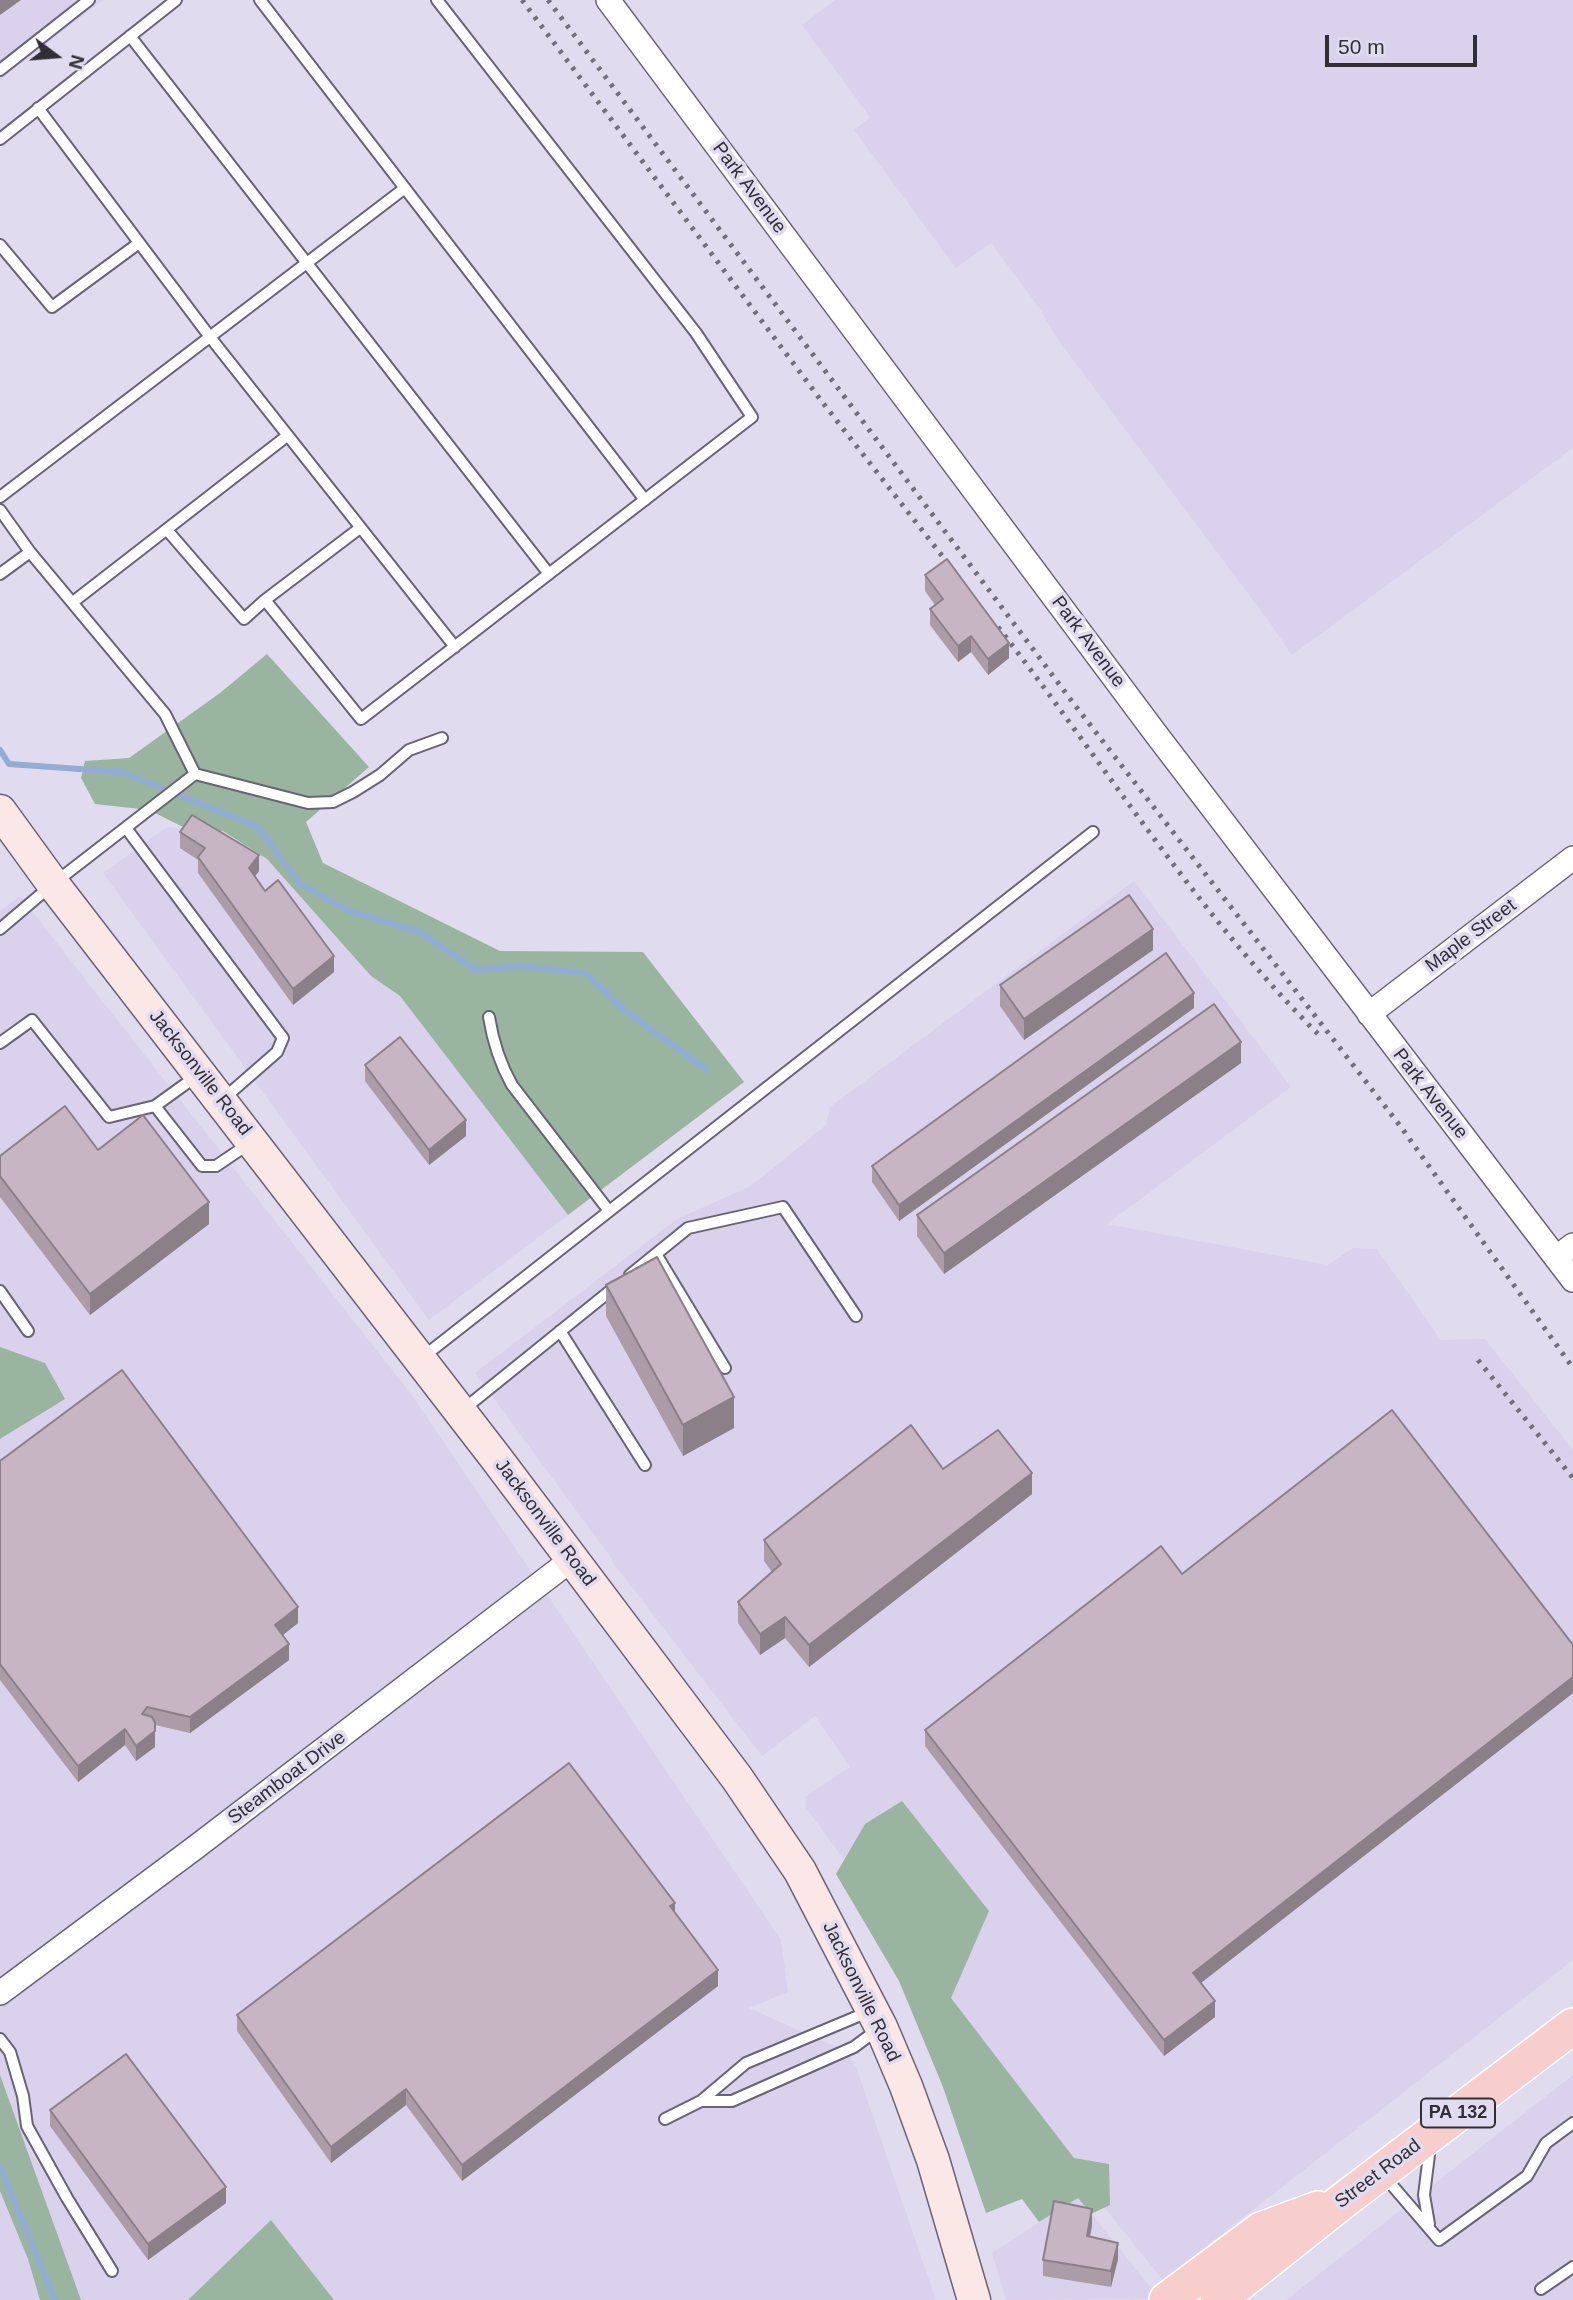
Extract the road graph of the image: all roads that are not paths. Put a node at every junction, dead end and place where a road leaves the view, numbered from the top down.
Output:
1 (89, 0) edge
2 (176, 0) edge
3 (260, 0) edge
4 (437, 0) edge
5 (608, 0) edge
6 (130, 36) junction
7 (0, 71) edge
8 (38, 108) junction
9 (0, 139) edge
10 (405, 188) junction
11 (139, 243) junction
12 (0, 246) edge
13 (307, 263) junction
14 (210, 337) junction
15 (287, 436) junction
16 (0, 497) edge
17 (645, 500) junction
18 (0, 510) edge
19 (360, 528) junction
20 (166, 530) junction
21 (30, 552) junction
22 (0, 574) edge
23 (549, 574) junction
24 (265, 600) junction
25 (74, 602) junction
26 (455, 647) junction
27 (442, 738) dead end
28 (195, 774) junction
29 (0, 811) edge
30 (126, 828) junction
31 (1093, 832) dead end
32 (1573, 858) edge
33 (53, 884) junction
34 (0, 929) edge
35 (1368, 1014) junction
36 (489, 1017) dead end
37 (0, 1042) edge
38 (200, 1073) junction
39 (221, 1101) junction
40 (155, 1106) junction
41 (253, 1141) junction
42 (609, 1211) junction
43 (1565, 1251) edge
44 (656, 1254) junction
45 (1573, 1280) edge
46 (0, 1291) edge
47 (856, 1315) dead end
48 (28, 1331) dead end
49 (560, 1331) junction
50 (419, 1360) junction
51 (725, 1368) dead end
52 (460, 1413) junction
53 (645, 1465) dead end
54 (571, 1560) junction
55 (0, 1993) edge
56 (876, 2019) junction
57 (1573, 2026) edge
58 (0, 2039) edge
59 (701, 2101) junction
60 (665, 2119) dead end
61 (1573, 2123) edge
62 (1431, 2133) junction
63 (1381, 2172) junction
64 (1344, 2200) junction
65 (1431, 2230) junction
66 (1573, 2267) edge
67 (112, 2271) dead end
68 (1541, 2289) dead end
69 (974, 2300) edge
70 (1167, 2300) edge
71 (1218, 2300) edge

1 - 7 lane
2 - 6 lane
3 - 10 lane
4 - 17 lane
5 - 35 street, Park Avenue
6 - 8 lane
6 - 13 lane
8 - 9 lane
8 - 11 lane
10 - 13 lane
10 - 17 lane
11 - 12 lane
11 - 14 lane
13 - 14 lane
13 - 23 lane
14 - 15 lane
14 - 16 lane
15 - 19 lane
15 - 20 lane
17 - 23 lane
18 - 21 lane
19 - 24 lane
19 - 26 lane
20 - 24 lane
20 - 25 lane
21 - 22 lane
21 - 25 lane
23 - 26 lane
24 - 26 lane
25 - 28 lane
27 - 28 lane
28 - 30 lane
29 - 33 main road, Jacksonville Road
30 - 33 lane
30 - 39 lane
31 - 42 lane
32 - 35 street, Maple Street
33 - 34 lane
33 - 38 main road, Jacksonville Road
35 - 43 street, Park Avenue
36 - 42 lane
37 - 40 lane
38 - 39 main road, Jacksonville Road
38 - 40 lane
39 - 41 main road, Jacksonville Road
40 - 41 lane
41 - 50 main road, Jacksonville Road
42 - 50 lane
43 - 45 street, Park Avenue
44 - 47 lane
44 - 49 lane
44 - 51 lane
46 - 48 lane
49 - 52 lane
49 - 53 lane
50 - 52 main road, Jacksonville Road
52 - 54 main road, Jacksonville Road
54 - 55 street, Steamboat Drive
54 - 56 main road, Jacksonville Road
56 - 59 lane
56 - 59 lane
56 - 69 main road, Jacksonville Road
57 - 62 main road, Street Road / PA 132
58 - 67 lane
59 - 60 lane
61 - 65 lane
62 - 63 main road, Street Road / PA 132
62 - 65 lane
63 - 64 main road, Street Road / PA 132
63 - 65 lane
64 - 70 main road
64 - 71 main road, Street Road / PA 132
66 - 68 lane

